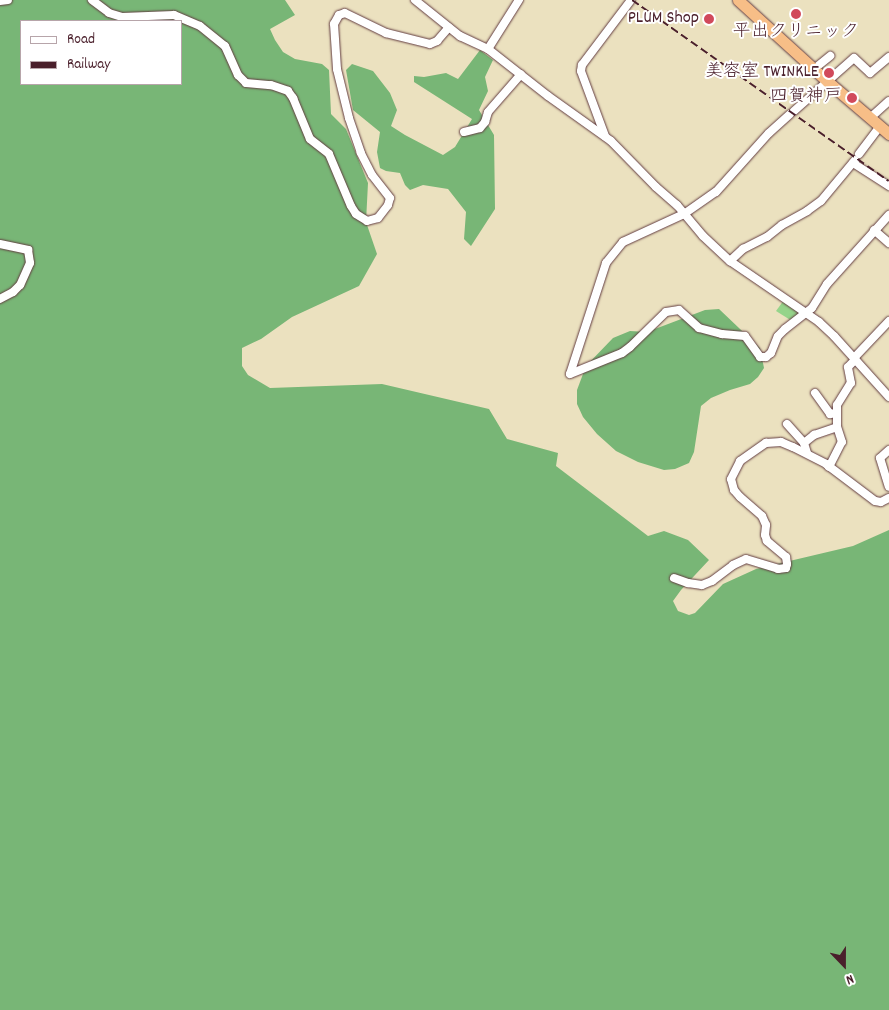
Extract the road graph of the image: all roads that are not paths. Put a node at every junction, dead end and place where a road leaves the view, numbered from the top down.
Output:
1 (92, 0) edge
2 (415, 0) edge
3 (519, 0) edge
4 (738, 0) edge
5 (630, 1) edge
6 (449, 27) junction
7 (488, 49) junction
8 (830, 56) dead end
9 (889, 57) edge
10 (814, 70) junction
11 (521, 74) junction
12 (827, 82) junction
13 (889, 101) edge
14 (870, 118) junction
15 (885, 130) edge
16 (464, 132) dead end
17 (605, 136) junction
18 (855, 159) junction
19 (889, 186) edge
20 (684, 214) junction
21 (889, 215) edge
22 (874, 230) junction
23 (889, 243) edge
24 (0, 244) edge
25 (730, 261) junction
26 (0, 299) edge
27 (805, 314) junction
28 (889, 321) edge
29 (854, 359) junction
30 (815, 393) dead end
31 (889, 397) edge
32 (836, 413) junction
33 (788, 424) dead end
34 (837, 427) junction
35 (804, 443) junction
36 (889, 450) edge
37 (807, 453) junction
38 (829, 467) junction
39 (889, 487) edge
40 (889, 498) edge
41 (674, 578) dead end

1 - 6 street
2 - 6 street
3 - 7 street
4 - 10 highway
5 - 17 street
6 - 7 street
7 - 11 street
8 - 10 street
9 - 12 street
10 - 12 highway
11 - 16 street
11 - 17 street
12 - 14 highway
12 - 20 street
13 - 14 street
14 - 15 highway
15 - 18 street
17 - 20 street
18 - 19 street
18 - 25 street
20 - 25 street
20 - 27 street
21 - 22 street
22 - 23 street
22 - 27 street
24 - 26 street
25 - 27 street
27 - 29 street
28 - 29 street
29 - 31 street
29 - 32 street
30 - 32 street
32 - 34 street
33 - 35 street
34 - 35 street
34 - 38 street
35 - 37 street
36 - 39 street
37 - 38 street
37 - 41 street
38 - 40 street

